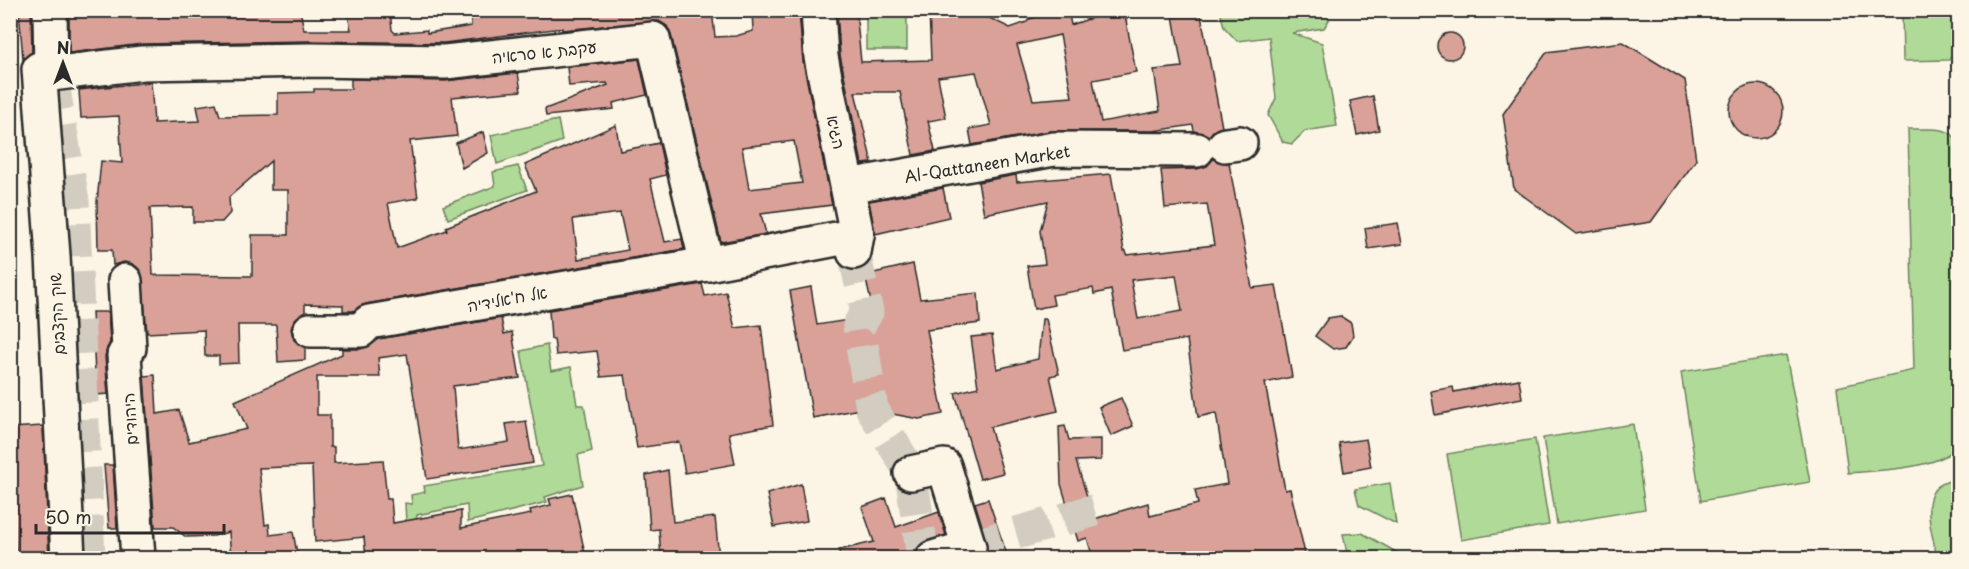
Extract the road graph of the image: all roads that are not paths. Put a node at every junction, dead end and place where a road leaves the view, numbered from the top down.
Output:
1 (50, 10) edge
2 (818, 10) edge
3 (45, 72) junction
4 (1221, 146) dead end
5 (848, 186) junction
6 (707, 264) junction
7 (125, 280) dead end
8 (310, 330) dead end
9 (911, 472) dead end
10 (68, 558) edge
11 (138, 558) edge
12 (933, 558) edge

1 - 3 street, שוק הקצבים
2 - 5 street, הגיא
3 - 6 street, עקבת א סראיה
3 - 10 street, שוק הקצבים
4 - 5 street, Al-Qattaneen Market
5 - 6 street, הגיא
6 - 8 street, אל ח'אלידיה
7 - 11 street, היהודים
9 - 12 street

